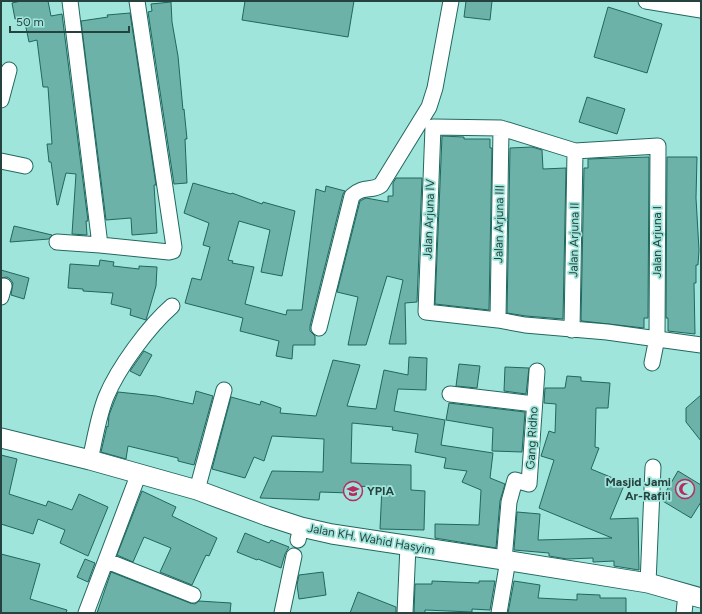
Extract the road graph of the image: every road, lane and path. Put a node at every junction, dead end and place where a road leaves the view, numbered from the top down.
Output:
1 (70, 1) edge
2 (137, 1) edge
3 (451, 1) edge
4 (646, 1) edge
5 (701, 10) edge
6 (9, 70) dead end
7 (1, 100) edge
8 (500, 128) junction
9 (575, 151) junction
10 (1, 161) edge
11 (25, 166) dead end
12 (57, 242) dead end
13 (100, 245) junction
14 (172, 306) dead end
15 (498, 320) junction
16 (319, 328) dead end
17 (572, 330) junction
18 (657, 338) junction
19 (701, 345) edge
20 (652, 363) dead end
21 (537, 371) dead end
22 (224, 390) dead end
23 (450, 394) dead end
24 (534, 404) junction
25 (1, 438) edge
26 (90, 460) junction
27 (653, 467) dead end
28 (140, 473) junction
29 (197, 490) junction
30 (408, 546) junction
31 (294, 556) dead end
32 (506, 560) junction
33 (107, 561) junction
34 (648, 583) junction
35 (193, 595) dead end
36 (693, 596) edge
37 (86, 613) edge
38 (282, 613) edge
39 (405, 613) edge
40 (499, 613) edge
41 (684, 613) edge

1 - 13 street
2 - 13 street
3 - 16 street
4 - 5 street
6 - 7 street
8 - 9 street
8 - 15 street, Jalan Arjuna III
8 - 15 street, Jalan Arjuna IV
9 - 17 street, Jalan Arjuna II
9 - 18 street, Jalan Arjuna I
10 - 11 street
12 - 13 street
14 - 26 street
15 - 17 street
17 - 18 street
18 - 19 street
18 - 20 street, Jalan Arjuna I
21 - 24 street, Gang Ridho
22 - 29 street
23 - 24 street
24 - 32 street, Gang Ridho
25 - 26 street, Jalan KH. Wahid Hasyim
26 - 28 street, Jalan KH. Wahid Hasyim
27 - 34 street
28 - 29 street, Jalan KH. Wahid Hasyim
28 - 33 street
29 - 30 street, Jalan KH. Wahid Hasyim
30 - 32 street, Jalan KH. Wahid Hasyim
30 - 39 street
31 - 38 street
32 - 34 street, Jalan KH. Wahid Hasyim
32 - 40 street
33 - 35 street
33 - 37 street
34 - 36 street, Jalan KH. Wahid Hasyim
36 - 41 street

